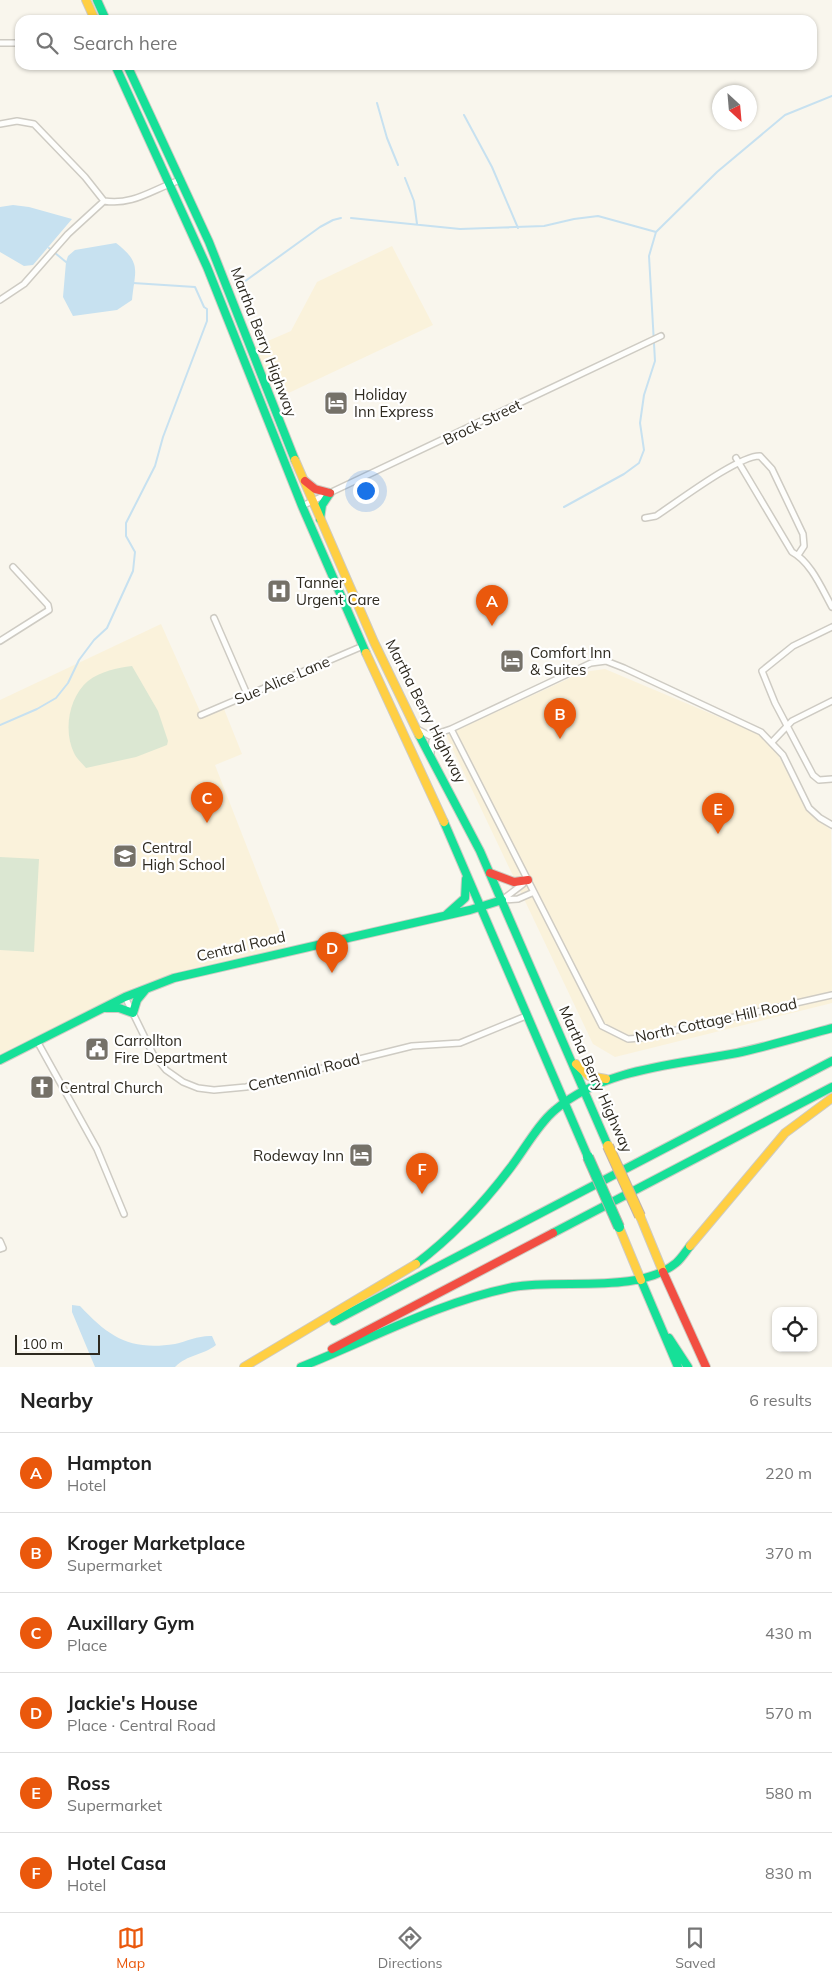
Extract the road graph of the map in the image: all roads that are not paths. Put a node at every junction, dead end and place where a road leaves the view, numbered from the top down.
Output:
1 (86, 0) edge
2 (96, 0) edge
3 (93, 15) edge
4 (104, 15) edge
5 (0, 43) edge
6 (15, 43) edge
7 (117, 70) edge
8 (129, 70) edge
9 (0, 124) edge
10 (182, 180) junction
11 (170, 183) junction
12 (104, 201) junction
13 (0, 300) edge
14 (661, 336) dead end
15 (737, 460) junction
16 (302, 477) junction
17 (330, 493) junction
18 (307, 504) junction
19 (645, 518) dead end
20 (320, 520) junction
21 (798, 555) junction
22 (13, 567) dead end
23 (832, 607) edge
24 (214, 618) dead end
25 (832, 627) edge
26 (0, 641) edge
27 (374, 642) junction
28 (363, 646) junction
29 (247, 694) junction
30 (832, 701) edge
31 (201, 715) dead end
32 (787, 726) junction
33 (416, 727) junction
34 (451, 729) junction
35 (439, 734) junction
36 (772, 742) junction
37 (431, 756) junction
38 (832, 779) edge
39 (832, 825) edge
40 (490, 873) junction
41 (466, 875) junction
42 (528, 880) junction
43 (534, 892) junction
44 (502, 900) junction
45 (480, 907) junction
46 (446, 915) junction
47 (147, 987) junction
48 (832, 995) edge
49 (125, 997) junction
50 (101, 1009) junction
51 (133, 1013) junction
52 (526, 1016) junction
53 (832, 1028) edge
54 (37, 1041) junction
55 (570, 1057) junction
56 (0, 1060) edge
57 (832, 1061) edge
58 (615, 1079) junction
59 (832, 1087) edge
60 (584, 1089) junction
61 (832, 1098) edge
62 (563, 1102) junction
63 (124, 1214) dead end
64 (0, 1241) edge
65 (1, 1248) edge
66 (664, 1272) junction
67 (641, 1280) junction
68 (661, 1328) junction
69 (246, 1367) edge
70 (300, 1367) edge
71 (678, 1367) edge
72 (688, 1367) edge
73 (706, 1367) edge

1 - 3 main road
2 - 4 main road
5 - 6 street
7 - 11 main road, Martha Berry Highway
8 - 10 main road, Martha Berry Highway
9 - 12 street
10 - 11 street
10 - 16 main road, Martha Berry Highway
11 - 12 street
11 - 18 main road, Martha Berry Highway
12 - 13 street
14 - 17 street, Brock Street
15 - 19 street
15 - 21 street
15 - 21 street
16 - 17 main road
16 - 18 main road, Martha Berry Highway
17 - 18 street, Brock Street
17 - 20 main road
18 - 20 main road, Martha Berry Highway
18 - 28 main road, Martha Berry Highway
20 - 27 main road, Martha Berry Highway
21 - 23 street
22 - 26 street
24 - 29 street
25 - 32 street
27 - 28 main road
27 - 33 main road, Martha Berry Highway
28 - 29 street, Sue Alice Lane
28 - 41 main road, Martha Berry Highway
29 - 31 street, Sue Alice Lane
30 - 32 street
32 - 36 street
32 - 38 street
33 - 35 street
33 - 37 main road, Martha Berry Highway
34 - 35 street
34 - 36 street
34 - 42 street, North Cottage Hill Road
35 - 37 street
36 - 39 street
37 - 40 main road, Martha Berry Highway
40 - 42 main road
40 - 44 main road, Martha Berry Highway
41 - 45 main road, Martha Berry Highway
41 - 46 main road
42 - 43 street, North Cottage Hill Road
42 - 44 street, Central Road
43 - 44 street, Central Road
43 - 48 street, North Cottage Hill Road
44 - 45 main road, Central Road
44 - 55 main road, Martha Berry Highway
45 - 46 main road, Central Road
45 - 52 main road, Martha Berry Highway
46 - 47 main road, Central Road
47 - 49 main road, Central Road
47 - 51 main road
49 - 50 main road, Central Road
49 - 51 street, Centennial Road
50 - 51 main road
50 - 54 main road, Central Road
51 - 52 street, Centennial Road
52 - 62 main road, Martha Berry Highway
53 - 58 main road
54 - 56 main road, Central Road
54 - 63 street
55 - 58 main road
55 - 60 main road, Martha Berry Highway
57 - 69 main road
58 - 60 main road
59 - 70 main road
60 - 62 main road
60 - 66 main road, Martha Berry Highway, bridge
61 - 66 main road
62 - 67 main road, Martha Berry Highway, bridge
62 - 69 main road
64 - 65 street
66 - 67 main road
66 - 73 main road, Martha Berry Highway
67 - 68 main road, Martha Berry Highway
67 - 70 main road
68 - 71 main road, Martha Berry Highway
68 - 72 main road

